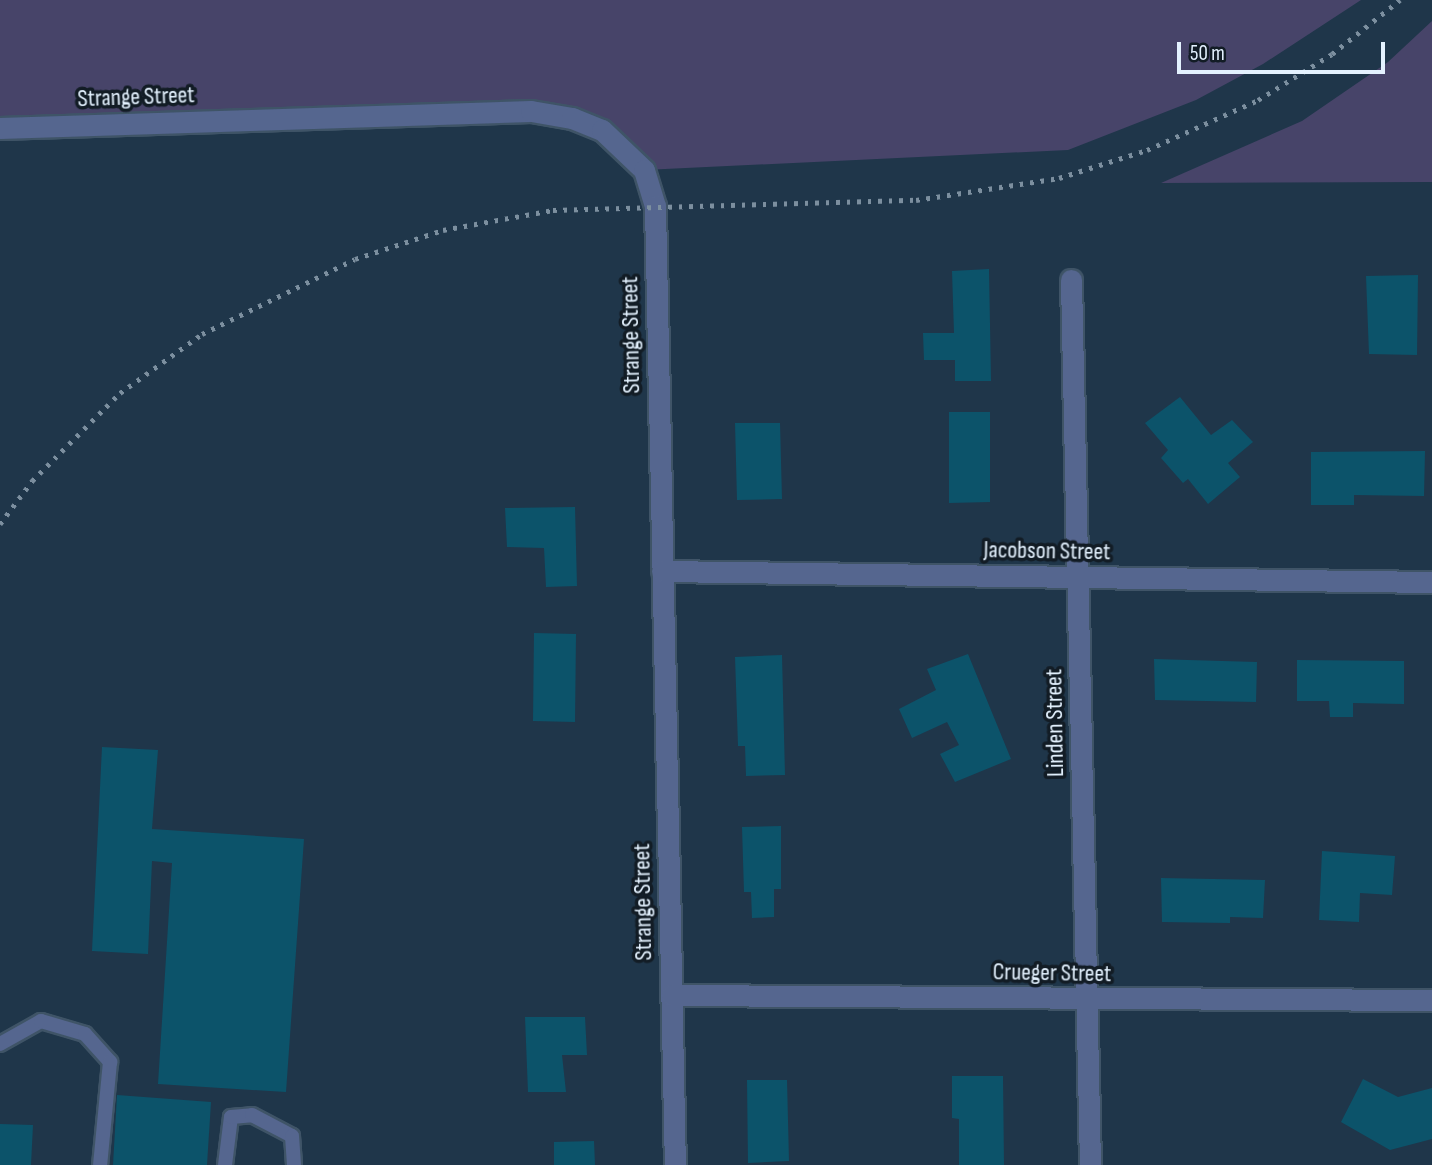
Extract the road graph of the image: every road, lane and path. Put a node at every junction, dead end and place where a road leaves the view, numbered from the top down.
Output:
1 (0, 128) edge
2 (1071, 280) dead end
3 (662, 571) junction
4 (1078, 578) junction
5 (1432, 582) edge
6 (672, 995) junction
7 (1087, 1000) junction
8 (1432, 1000) edge
9 (0, 1044) edge
10 (100, 1165) edge
11 (225, 1165) edge
12 (294, 1165) edge
13 (675, 1165) edge
14 (1090, 1165) edge

1 - 3 street, Strange Street
2 - 4 street, Linden Street
3 - 4 street, Jacobson Street
3 - 6 street, Strange Street
4 - 5 street, Jacobson Street
4 - 7 street, Linden Street
6 - 7 street, Crueger Street
6 - 13 street, Strange Street
7 - 8 street, Crueger Street
7 - 14 street, Linden Street
9 - 10 lane
11 - 12 lane

